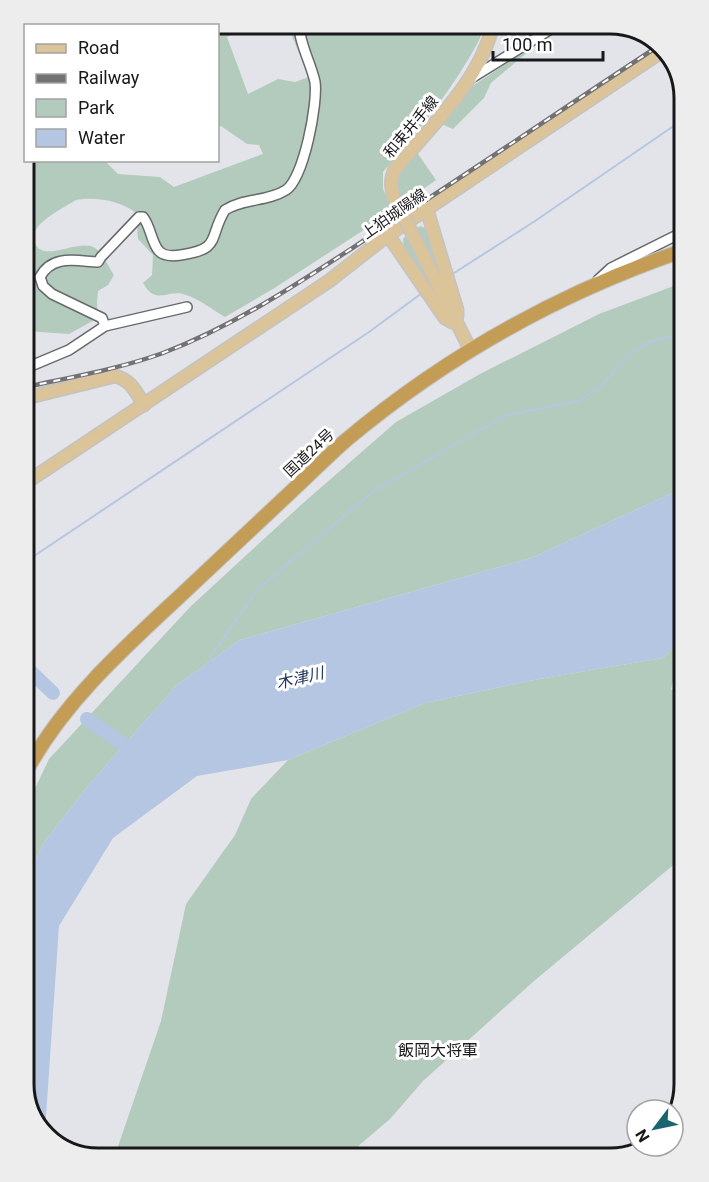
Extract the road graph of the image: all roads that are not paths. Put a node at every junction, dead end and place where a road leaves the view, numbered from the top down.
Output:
1 (302, 34) edge
2 (490, 35) edge
3 (541, 35) edge
4 (657, 54) edge
5 (470, 79) junction
6 (427, 210) junction
7 (388, 235) junction
8 (674, 236) edge
9 (674, 254) edge
10 (595, 284) junction
11 (187, 307) dead end
12 (105, 326) junction
13 (458, 327) junction
14 (470, 349) junction
15 (35, 364) edge
16 (35, 396) edge
17 (144, 405) junction
18 (35, 477) edge
19 (34, 758) edge

1 - 12 street
2 - 5 main road, 和束井手線
3 - 5 street
4 - 6 main road, 上狛城陽線
5 - 13 main road, 和束井手線, bridge
6 - 7 main road, 上狛城陽線
6 - 13 main road
7 - 13 main road
7 - 17 main road, 上狛城陽線
8 - 10 street
9 - 10 highway, 国道24号
10 - 14 highway, 国道24号
11 - 12 street
12 - 15 street
13 - 14 main road, 和束井手線
14 - 19 highway, 国道24号
16 - 17 main road
17 - 18 main road, 上狛城陽線

